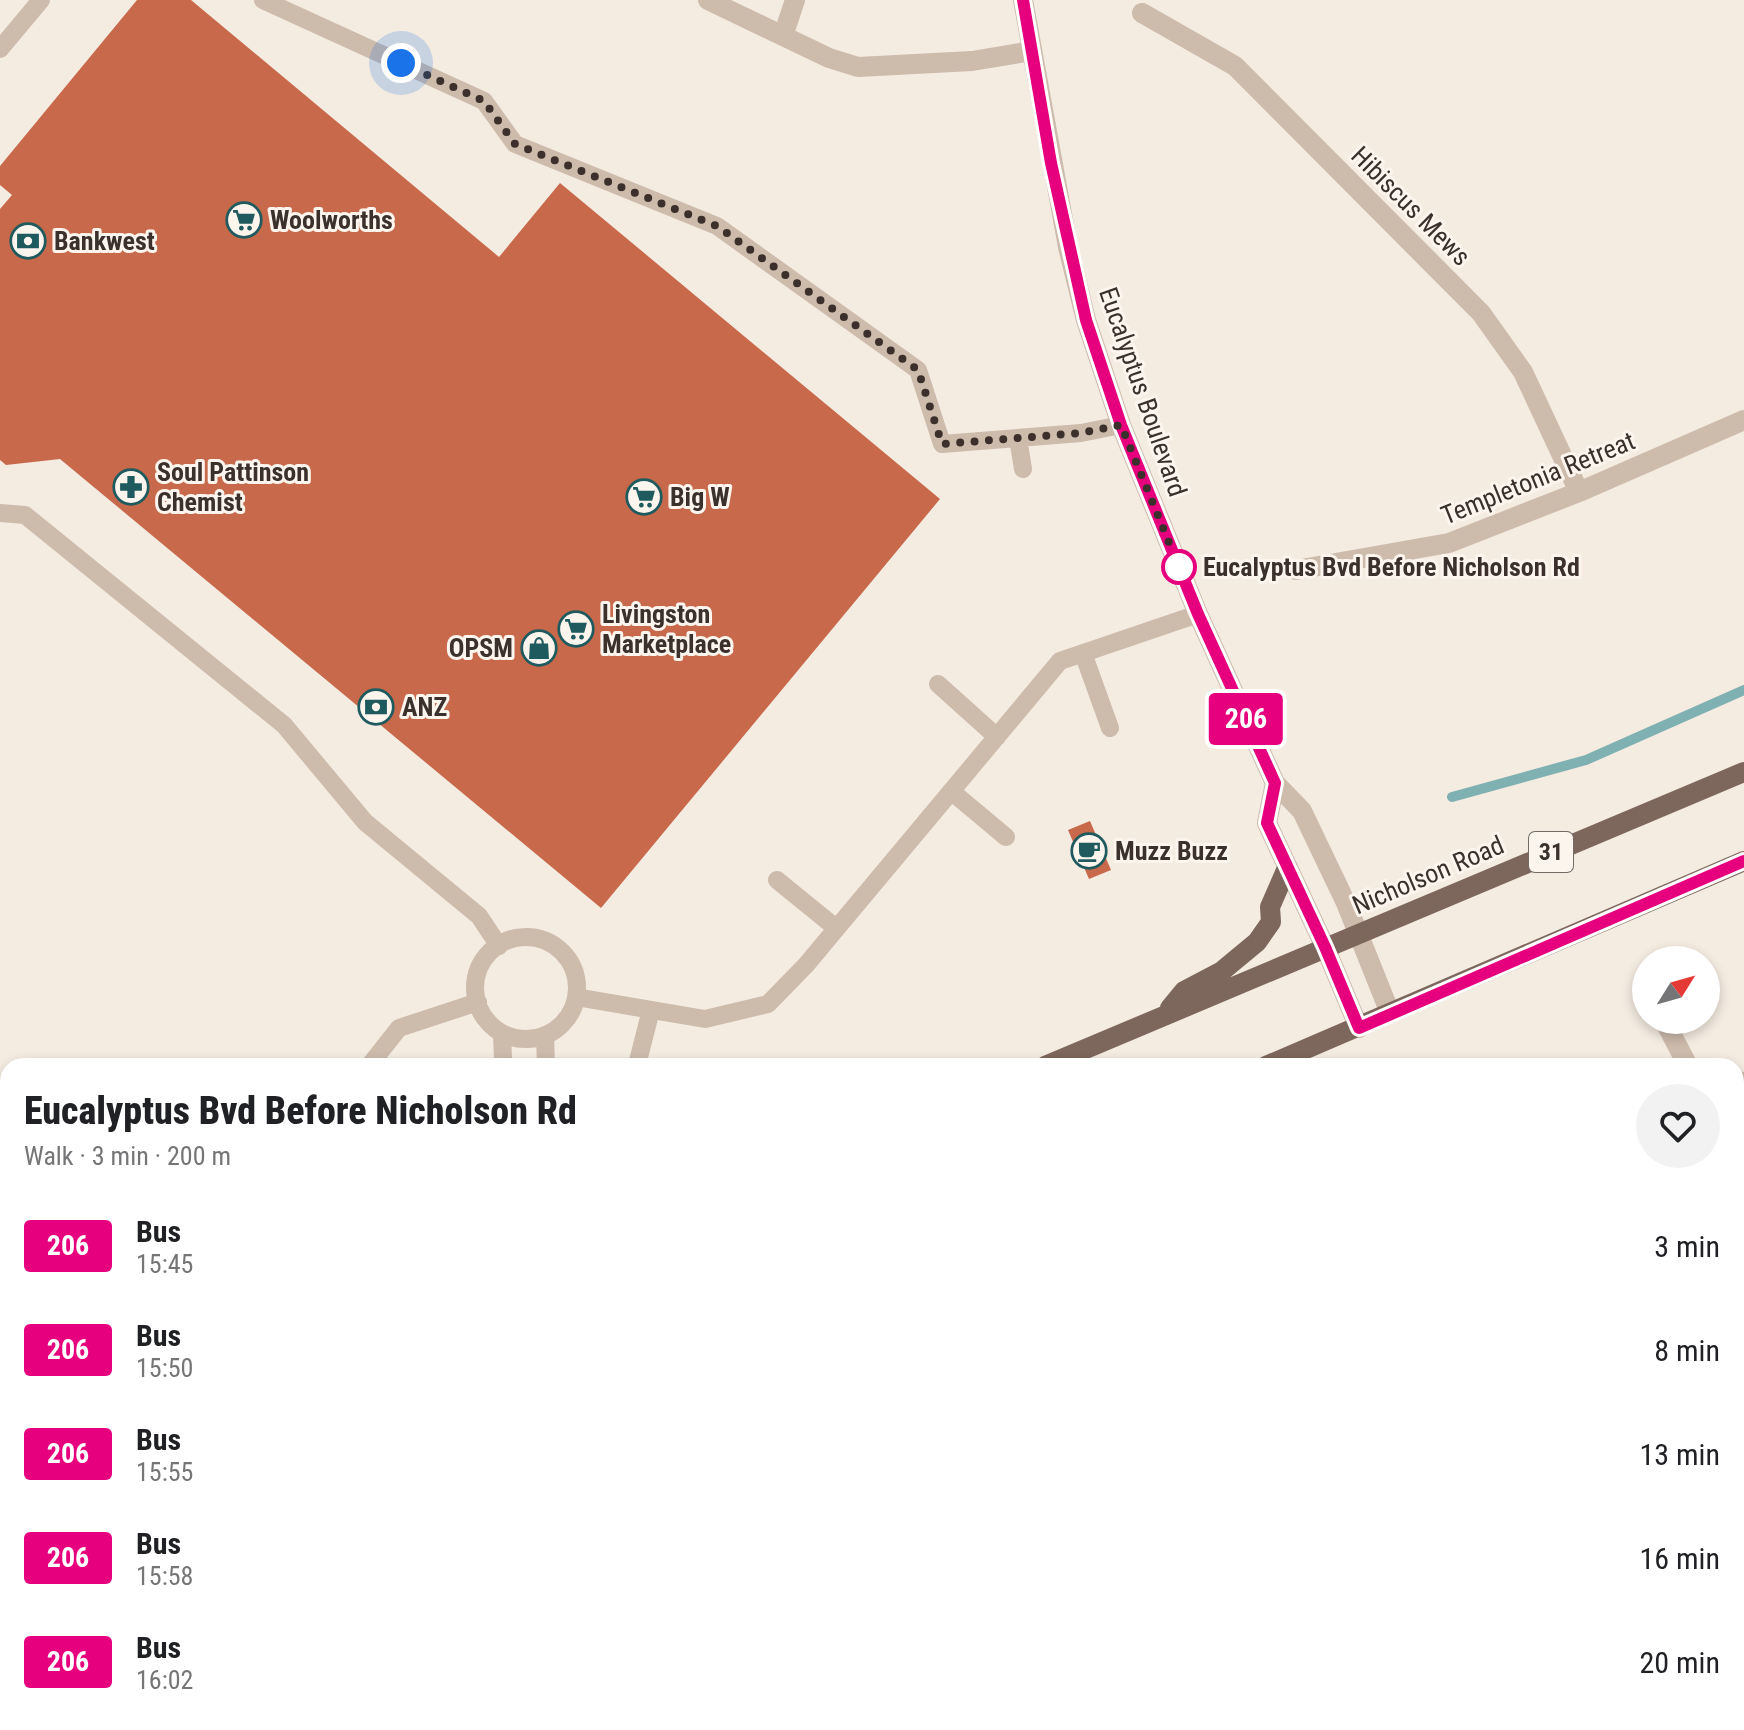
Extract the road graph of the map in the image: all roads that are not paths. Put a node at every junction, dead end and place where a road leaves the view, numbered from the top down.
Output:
1 (41, 0) edge
2 (263, 0) edge
3 (708, 0) edge
4 (795, 0) edge
5 (1023, 0) edge
6 (1142, 13) dead end
7 (783, 36) junction
8 (2, 43) edge
9 (1032, 51) junction
10 (1744, 420) edge
11 (1121, 425) junction
12 (1018, 438) junction
13 (1023, 469) dead end
14 (1579, 492) junction
15 (0, 513) edge
16 (1296, 570) dead end
17 (1198, 614) junction
18 (1083, 653) junction
19 (938, 684) dead end
20 (1110, 728) dead end
21 (997, 737) junction
22 (1744, 772) edge
23 (1275, 783) junction
24 (951, 791) junction
25 (1006, 837) dead end
26 (1744, 861) edge
27 (1287, 868) junction
28 (777, 880) dead end
29 (836, 928) junction
30 (1358, 932) junction
31 (499, 946) junction
32 (1325, 947) junction
33 (576, 997) junction
34 (478, 1002) junction
35 (651, 1010) junction
36 (1390, 1013) junction
37 (1165, 1014) junction
38 (1359, 1028) junction
39 (502, 1033) junction
40 (1671, 1034) edge
41 (545, 1035) junction
42 (375, 1058) edge
43 (503, 1058) edge
44 (546, 1058) edge
45 (639, 1058) edge
46 (1063, 1058) edge
47 (1286, 1058) edge
48 (1684, 1058) edge

1 - 8 lane
2 - 12 lane
3 - 7 street
4 - 7 street
5 - 9 street, Eucalyptus Boulevard
6 - 14 street, Hibiscus Mews
7 - 9 street
9 - 11 street, Eucalyptus Boulevard
10 - 14 street, Templetonia Retreat
11 - 12 lane
11 - 17 street, Eucalyptus Boulevard
12 - 13 lane
14 - 16 street, Templetonia Retreat
15 - 31 lane
17 - 18 lane
17 - 23 street, Eucalyptus Boulevard
18 - 20 lane
18 - 21 lane
19 - 21 lane
21 - 24 lane
22 - 30 main road, Nicholson Road / 31
23 - 27 street
23 - 30 street, Eucalyptus Boulevard
24 - 25 lane
24 - 29 lane
26 - 36 main road
27 - 32 street
27 - 37 main road
28 - 29 lane
29 - 35 lane
30 - 32 main road, Nicholson Road / 31
30 - 36 street, Eucalyptus Boulevard
31 - 33 lane
31 - 34 lane
32 - 37 main road, Nicholson Road / 31
32 - 38 street
33 - 35 lane
33 - 41 lane
34 - 39 lane
34 - 42 lane
35 - 45 lane
36 - 38 main road
37 - 46 main road, Nicholson Road / 31
38 - 47 main road
39 - 41 lane
39 - 43 lane
40 - 48 street
41 - 44 lane

